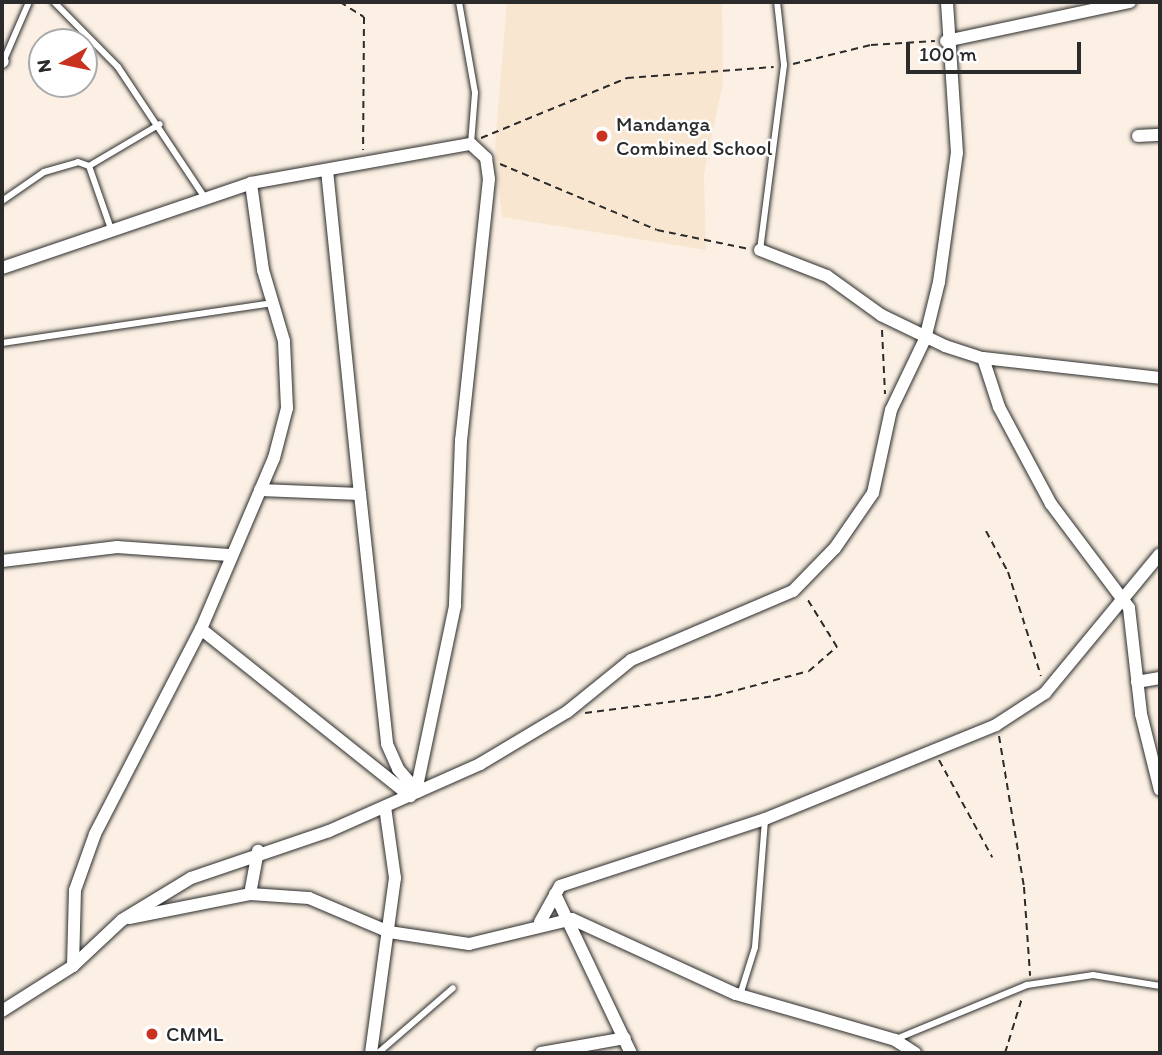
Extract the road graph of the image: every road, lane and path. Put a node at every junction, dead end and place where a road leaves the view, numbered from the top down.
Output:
1 (29, 2) edge
2 (54, 2) edge
3 (340, 2) edge
4 (460, 2) edge
5 (777, 2) edge
6 (947, 2) edge
7 (1130, 2) edge
8 (946, 41) junction
9 (2, 63) edge
10 (784, 65) junction
11 (160, 124) junction
12 (1160, 135) edge
13 (1138, 136) dead end
14 (471, 144) junction
15 (486, 158) junction
16 (364, 164) junction
17 (89, 166) junction
18 (327, 170) junction
19 (251, 183) junction
20 (205, 198) junction
21 (2, 201) edge
22 (112, 232) junction
23 (760, 250) junction
24 (2, 268) edge
25 (273, 303) junction
26 (881, 315) junction
27 (925, 339) junction
28 (2, 343) edge
29 (983, 358) junction
30 (1160, 378) edge
31 (891, 410) junction
32 (260, 490) junction
33 (360, 494) junction
34 (986, 531) dead end
35 (1160, 554) edge
36 (229, 555) junction
37 (2, 561) edge
38 (796, 588) junction
39 (1124, 599) junction
40 (201, 629) junction
41 (1160, 678) edge
42 (1137, 682) junction
43 (1048, 689) junction
44 (581, 715) dead end
45 (996, 725) junction
46 (935, 749) junction
47 (1156, 757) edge
48 (1160, 790) edge
49 (415, 792) junction
50 (385, 807) junction
51 (765, 819) junction
52 (258, 851) junction
53 (992, 857) dead end
54 (250, 894) junction
55 (555, 894) junction
56 (122, 919) junction
57 (572, 919) junction
58 (540, 922) junction
59 (389, 932) junction
60 (73, 966) junction
61 (1027, 985) junction
62 (1160, 986) edge
63 (453, 988) dead end
64 (740, 995) junction
65 (2, 1011) edge
66 (625, 1038) junction
67 (895, 1040) junction
68 (371, 1053) edge
69 (378, 1053) edge
70 (541, 1053) edge
71 (631, 1053) edge
72 (889, 1053) edge
73 (915, 1053) edge
74 (1005, 1053) edge

1 - 9 lane
2 - 11 lane
3 - 16 path
4 - 14 lane
5 - 10 lane
6 - 8 street
7 - 8 street
8 - 10 path
8 - 27 street
10 - 14 path
10 - 23 lane
11 - 17 lane
11 - 20 lane
12 - 13 street
14 - 15 street
14 - 16 street
15 - 23 path
15 - 49 street
16 - 18 street
17 - 21 lane
17 - 22 lane
18 - 19 street
18 - 33 street
19 - 20 street
19 - 25 street
20 - 22 street
22 - 24 street
23 - 26 street
25 - 28 lane
25 - 32 street
26 - 27 street
26 - 31 path
27 - 29 street
27 - 31 street
29 - 30 street
29 - 39 street
31 - 38 street
32 - 33 street
32 - 36 street
33 - 49 street
34 - 43 path
35 - 39 street
36 - 37 street
36 - 40 street
38 - 44 path
38 - 49 street
39 - 42 street
39 - 43 street
40 - 49 street
40 - 60 street
41 - 42 street
42 - 47 street
43 - 45 street
45 - 46 street
45 - 61 path
46 - 51 street
46 - 53 path
47 - 48 street
49 - 50 street
50 - 52 street
50 - 59 street
51 - 55 street
51 - 64 lane
52 - 54 street
52 - 56 street
54 - 56 street
54 - 59 street
55 - 57 street
55 - 58 street
56 - 60 street
57 - 58 street
57 - 64 street
57 - 66 street
58 - 59 street
59 - 68 street
60 - 65 street
61 - 62 lane
61 - 67 lane
61 - 74 path
63 - 69 lane
64 - 67 street
66 - 70 street
66 - 71 street
67 - 72 street
67 - 73 street

